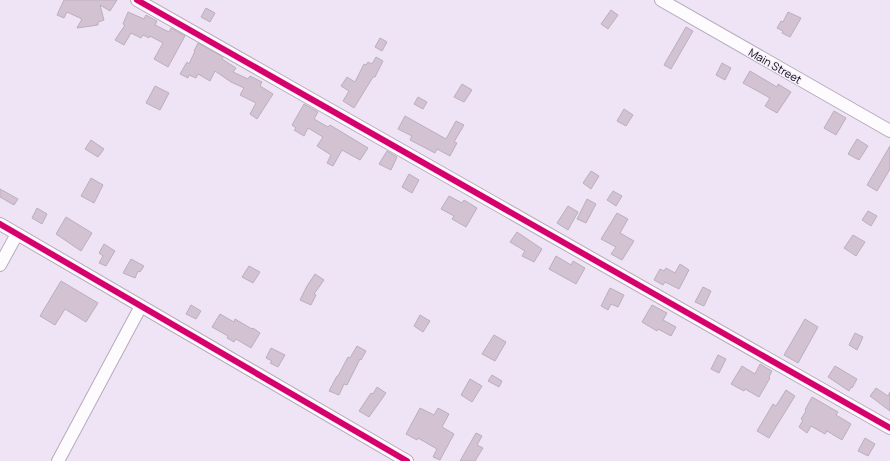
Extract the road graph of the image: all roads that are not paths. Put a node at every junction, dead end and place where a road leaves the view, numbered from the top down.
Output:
1 (137, 0) edge
2 (661, 0) edge
3 (890, 131) edge
4 (0, 224) edge
5 (17, 234) junction
6 (0, 265) edge
7 (141, 306) junction
8 (890, 428) edge
9 (58, 461) edge
10 (407, 461) edge

1 - 8 street
2 - 3 street, Main Street
4 - 5 street
5 - 6 street
5 - 7 street
7 - 9 street
7 - 10 street

